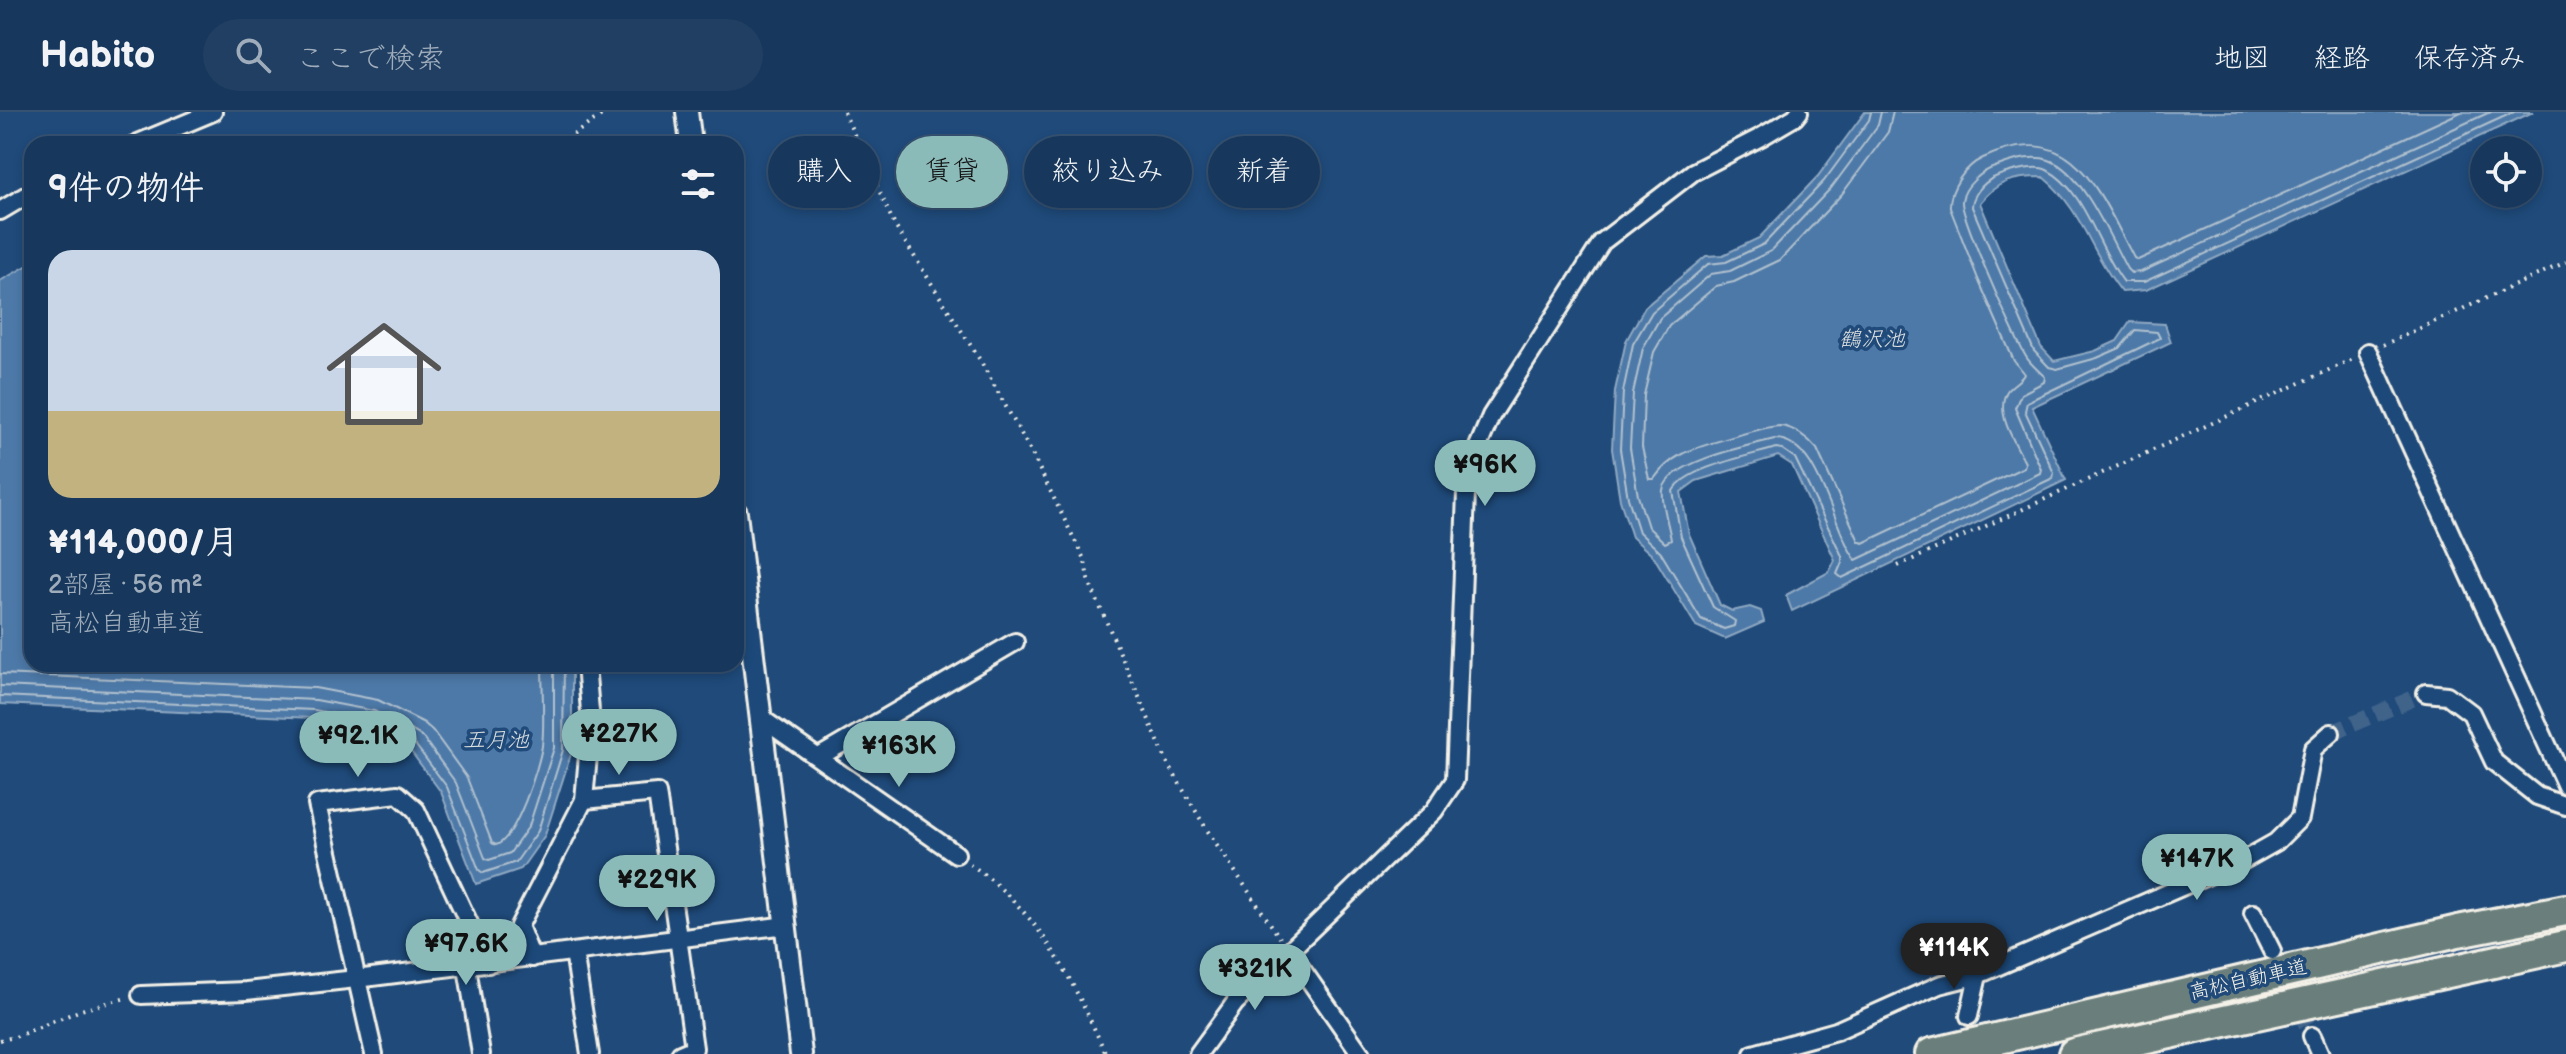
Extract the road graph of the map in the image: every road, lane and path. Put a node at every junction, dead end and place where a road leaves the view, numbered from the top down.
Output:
1 (213, 112) edge
2 (606, 112) edge
3 (687, 112) edge
4 (844, 112) edge
5 (1799, 112) edge
6 (155, 136) edge
7 (572, 136) edge
8 (690, 136) edge
9 (24, 197) edge
10 (0, 211) edge
11 (2566, 262) edge
12 (2368, 352) junction
13 (1898, 566) dead end
14 (744, 579) edge
15 (1015, 642) dead end
16 (587, 672) edge
17 (2426, 693) tunnel mouth
18 (761, 718) junction
19 (2331, 733) tunnel mouth
20 (819, 757) junction
21 (2566, 786) edge
22 (584, 800) junction
23 (2566, 806) edge
24 (956, 854) joint
25 (2566, 910) edge
26 (2253, 913) dead end
27 (787, 925) junction
28 (679, 938) junction
29 (2566, 946) edge
30 (1289, 951) junction
31 (2272, 951) tunnel mouth
32 (574, 952) junction
33 (532, 958) junction
34 (488, 964) junction
35 (467, 967) junction
36 (1978, 975) junction
37 (356, 979) junction
38 (141, 995) joint
39 (1969, 1016) dead end
40 (2312, 1036) tunnel mouth
41 (0, 1040) edge
42 (374, 1054) edge
43 (481, 1054) edge
44 (590, 1054) edge
45 (680, 1054) edge
46 (801, 1054) edge
47 (1106, 1054) edge
48 (1198, 1054) edge
49 (1361, 1054) edge
50 (1753, 1054) edge
51 (1931, 1054) edge
52 (2074, 1054) edge
53 (2321, 1054) edge

1 - 6 street
2 - 7 path
3 - 8 street
4 - 30 path
5 - 30 street
9 - 10 street
11 - 12 path
12 - 13 path
12 - 21 street
14 - 18 street
15 - 20 street
16 - 22 street
17 - 23 street
18 - 20 street
18 - 27 street
19 - 36 street
20 - 24 street
22 - 28 street
22 - 33 street
24 - 47 path
25 - 51 highway, 高松自動車道
26 - 31 street
27 - 28 street
27 - 46 street
28 - 32 street
28 - 45 street
29 - 52 highway, 高松自動車道
30 - 48 street
30 - 49 street
32 - 33 street
32 - 44 street
33 - 34 street
34 - 35 street
34 - 37 street
35 - 37 street
35 - 43 street
36 - 39 street
36 - 50 street
37 - 38 street
37 - 42 street
38 - 41 path
40 - 53 street

